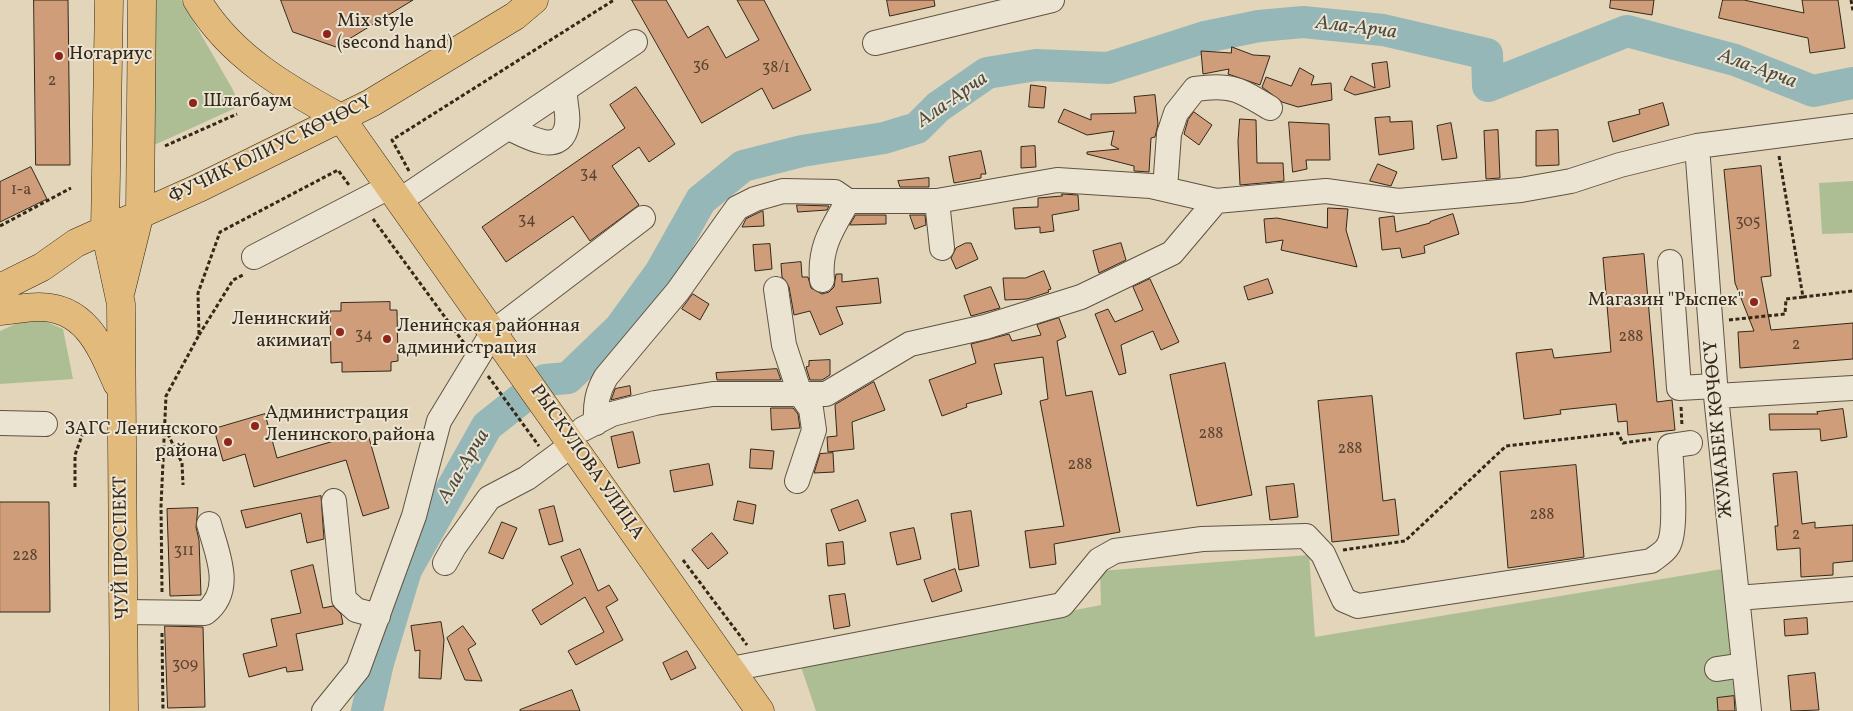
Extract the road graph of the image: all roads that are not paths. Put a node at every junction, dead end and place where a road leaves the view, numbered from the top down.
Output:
1 (109, 0) edge
2 (142, 0) edge
3 (197, 0) edge
4 (534, 0) edge
5 (1052, 0) edge
6 (635, 42) dead end
7 (875, 43) dead end
8 (565, 90) junction
9 (1270, 108) dead end
10 (341, 118) junction
11 (1853, 126) edge
12 (508, 128) junction
13 (1697, 146) junction
14 (1165, 189) junction
15 (394, 194) junction
16 (848, 201) junction
17 (937, 201) junction
18 (1216, 201) junction
19 (140, 214) junction
20 (643, 218) dead end
21 (105, 230) junction
22 (942, 248) dead end
23 (254, 257) dead end
24 (1670, 262) dead end
25 (822, 280) dead end
26 (0, 288) edge
27 (776, 289) dead end
28 (120, 294) junction
29 (0, 311) edge
30 (493, 332) junction
31 (1853, 388) edge
32 (120, 391) junction
33 (1715, 391) junction
34 (800, 394) junction
35 (0, 422) edge
36 (596, 423) junction
37 (45, 424) dead end
38 (566, 434) junction
39 (1686, 439) road end
40 (797, 481) dead end
41 (334, 501) dead end
42 (209, 524) dead end
43 (445, 563) dead end
44 (1853, 589) edge
45 (1737, 598) junction
46 (124, 612) junction
47 (378, 616) junction
48 (1744, 665) junction
49 (731, 669) junction
50 (1717, 669) dead end
51 (124, 711) edge
52 (324, 711) edge
53 (760, 711) edge
54 (1749, 711) edge

1 - 21 main road, ЧУЙ ПРОСПЕКТ
2 - 19 main road, ЧУЙ ПРОСПЕКТ
3 - 10 main road
4 - 10 main road, ФУЧИК ЮЛИУС КӨЧӨСҮ
5 - 7 street
6 - 8 street
8 - 12 street
8 - 12 street
9 - 14 street
10 - 15 main road, РЫСКУЛОВА УЛИЦА
10 - 19 main road, ФУЧИК ЮЛИУС КӨЧӨСҮ
11 - 13 street
12 - 15 street
13 - 18 street
13 - 33 street, ЖУМАБЕК КӨЧӨСҮ
14 - 17 street
14 - 18 street
15 - 23 street
15 - 30 main road, РЫСКУЛОВА УЛИЦА
16 - 17 street
16 - 25 street
16 - 36 street
17 - 22 street
18 - 34 street
19 - 21 main road, ФУЧИК ЮЛИУС КӨЧӨСҮ
19 - 28 main road, ЧУЙ ПРОСПЕКТ
20 - 30 street
21 - 26 main road, ФУЧИК ЮЛИУС КӨЧӨСҮ
21 - 28 main road, ЧУЙ ПРОСПЕКТ
24 - 33 street
27 - 34 street
28 - 32 main road, ЧУЙ ПРОСПЕКТ
29 - 32 main road
30 - 38 main road, РЫСКУЛОВА УЛИЦА
30 - 47 street
31 - 33 street
32 - 46 main road, ЧУЙ ПРОСПЕКТ
33 - 45 street, ЖУМАБЕК КӨЧӨСҮ
34 - 36 street
34 - 40 street
35 - 37 street
36 - 38 street
38 - 43 street
38 - 49 main road, РЫСКУЛОВА УЛИЦА
39 - 49 street
41 - 47 street
42 - 46 street
44 - 45 street
45 - 48 street, ЖУМАБЕК КӨЧӨСҮ
46 - 51 main road, ЧУЙ ПРОСПЕКТ
47 - 52 street
48 - 50 street
48 - 54 street, ЖУМАБЕК КӨЧӨСҮ
49 - 53 main road, РЫСКУЛОВА УЛИЦА

